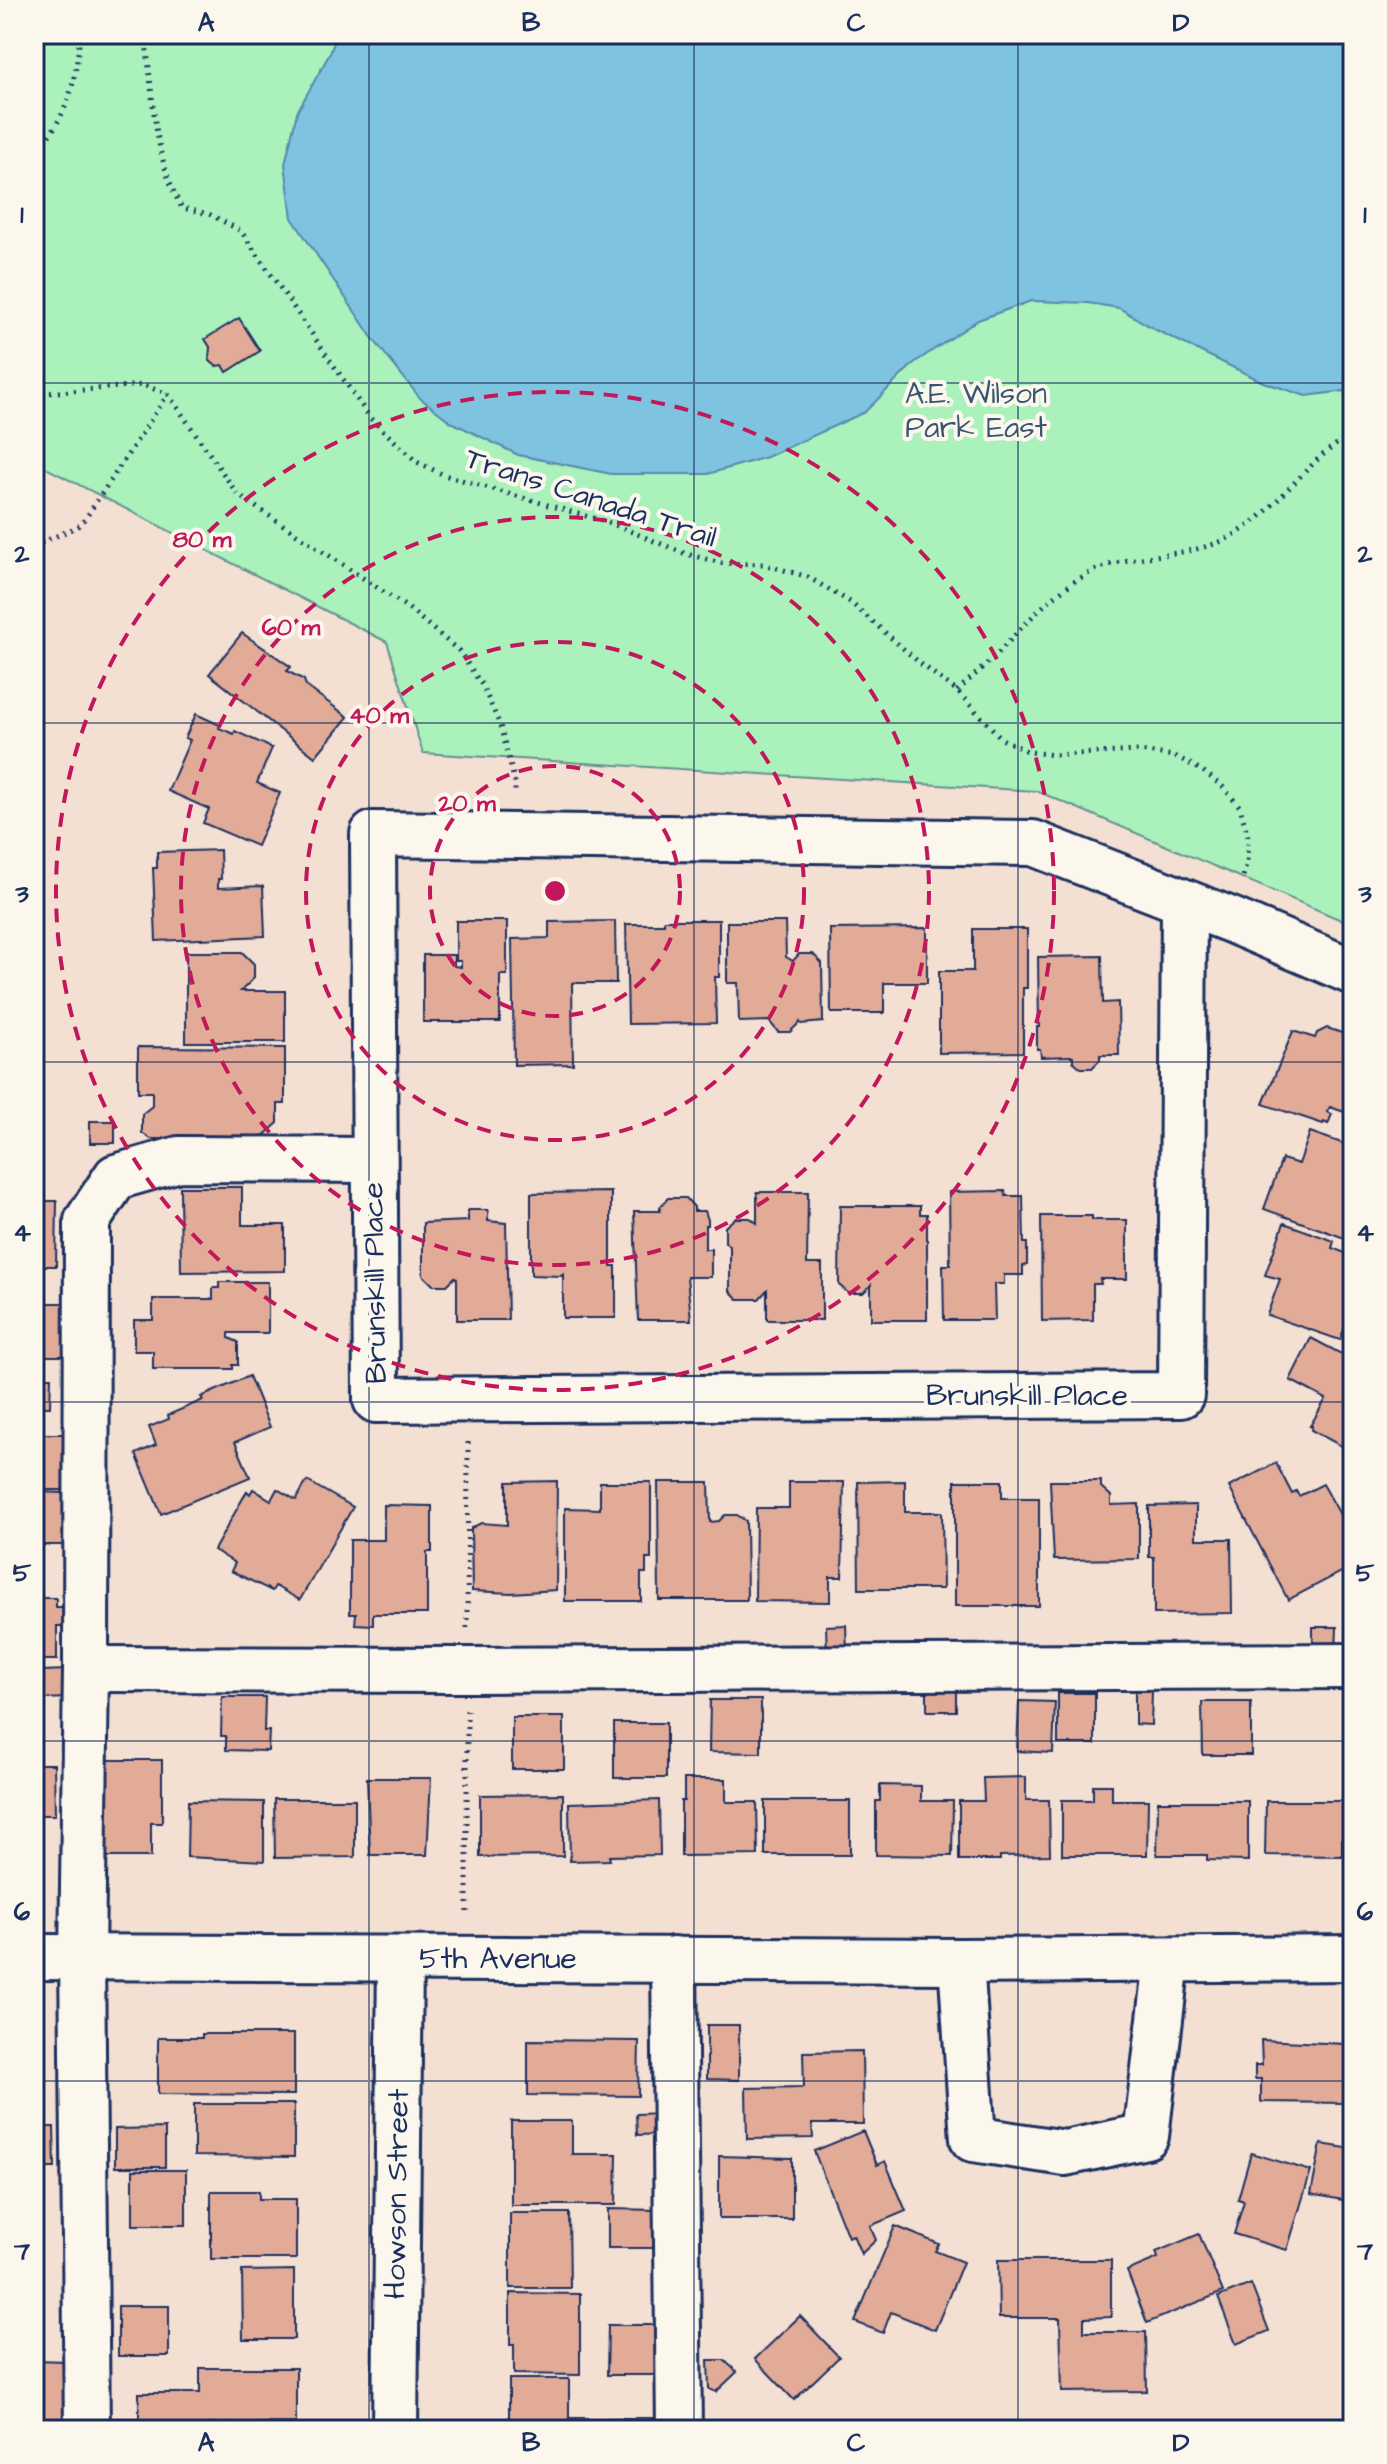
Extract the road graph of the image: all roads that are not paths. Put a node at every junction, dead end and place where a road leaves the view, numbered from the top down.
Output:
1 (1184, 903) junction
2 (1353, 972) edge
3 (373, 1160) junction
4 (1353, 1666) edge
5 (86, 1669) junction
6 (34, 1957) edge
7 (82, 1957) junction
8 (1353, 1958) edge
9 (400, 1959) junction
10 (674, 1959) junction
11 (961, 1961) junction
12 (1167, 1961) junction
13 (87, 2430) edge
14 (395, 2430) edge
15 (679, 2430) edge

1 - 2 street, Brunskill Place
1 - 3 street, Brunskill Place
1 - 3 street, Brunskill Place
3 - 5 street
4 - 5 street
5 - 7 street
6 - 7 street, 5th Avenue
7 - 9 street, 5th Avenue
7 - 13 street
8 - 12 street, 5th Avenue
9 - 10 street, 5th Avenue
9 - 14 street, Howson Street
10 - 11 street, 5th Avenue
10 - 15 street
11 - 12 street, 5th Avenue
11 - 12 street

